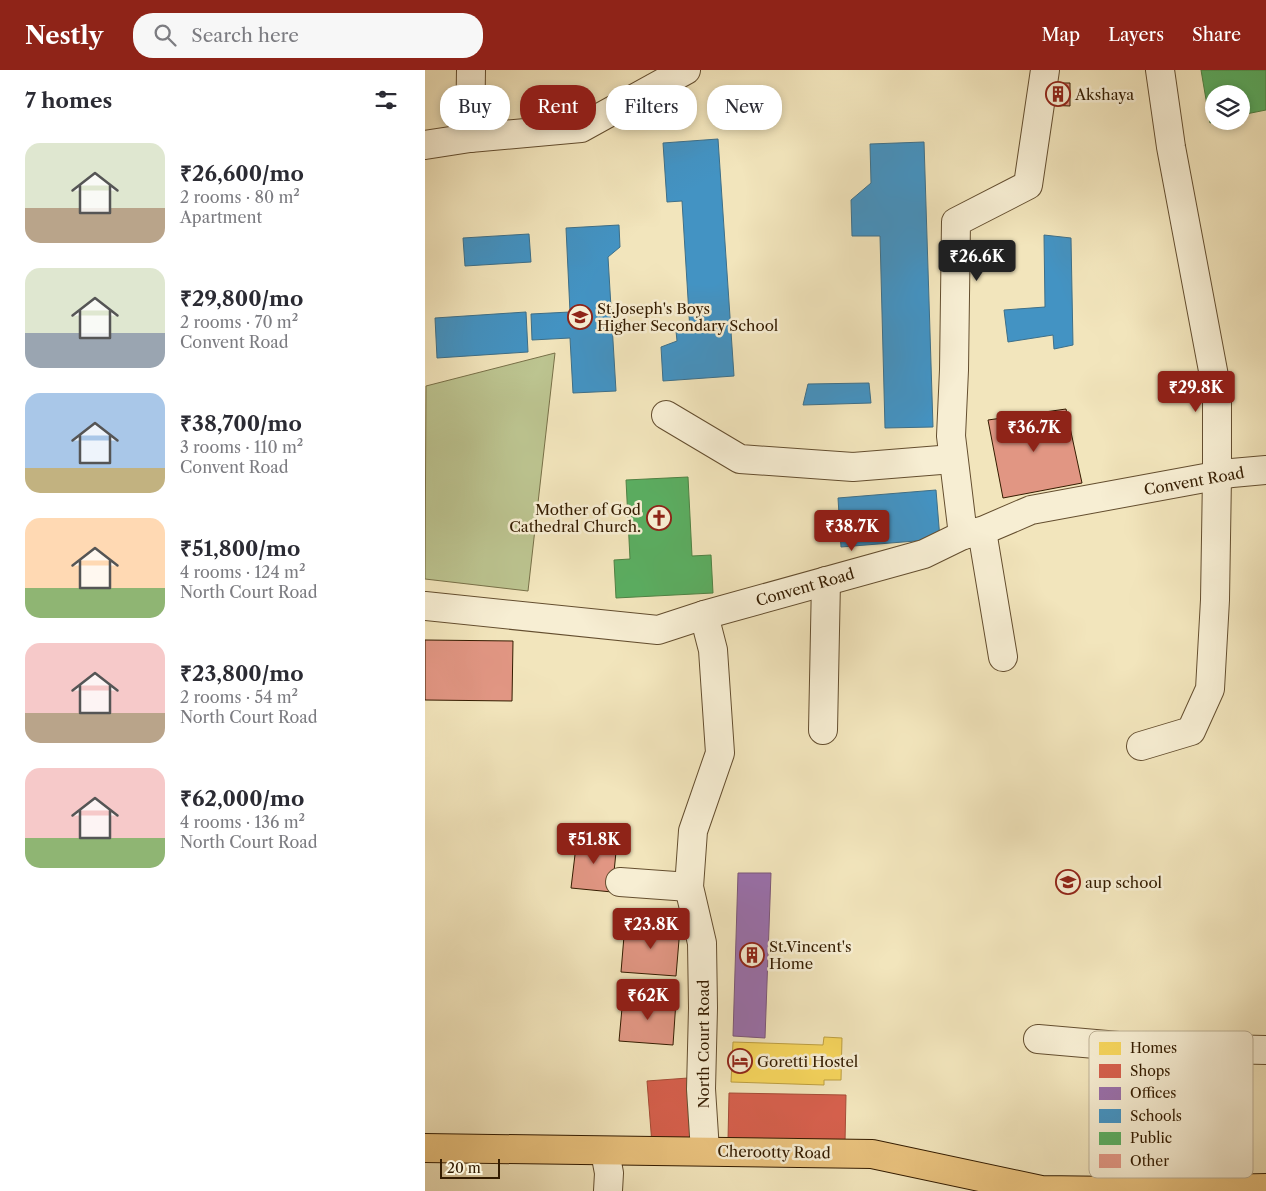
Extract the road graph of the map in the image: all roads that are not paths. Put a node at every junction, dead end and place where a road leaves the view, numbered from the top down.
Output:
1 (471, 70) edge
2 (686, 70) edge
3 (1045, 70) edge
4 (1160, 70) edge
5 (470, 138) junction
6 (425, 145) edge
7 (665, 415) dead end
8 (953, 459) junction
9 (1266, 470) edge
10 (1217, 476) junction
11 (972, 533) junction
12 (826, 581) junction
13 (425, 606) edge
14 (704, 615) junction
15 (1003, 657) dead end
16 (823, 730) dead end
17 (1141, 746) dead end
18 (620, 882) dead end
19 (689, 887) junction
20 (1038, 1039) dead end
21 (1089, 1043) edge
22 (1253, 1050) edge
23 (1266, 1050) edge
24 (425, 1148) edge
25 (705, 1151) junction
26 (605, 1152) junction
27 (1266, 1188) edge
28 (608, 1191) edge
29 (1120, 1191) edge

1 - 5 street
2 - 5 street
3 - 8 street
4 - 10 street
5 - 6 street
7 - 8 street
8 - 11 street
9 - 10 street, Convent Road
10 - 11 street, Convent Road
10 - 17 street
11 - 12 street, Convent Road
11 - 15 street
12 - 14 street, Convent Road
12 - 16 street
13 - 14 street, Convent Road
14 - 19 street, North Court Road
18 - 19 street
19 - 25 street, North Court Road
20 - 21 street
22 - 23 street
24 - 26 main road, Cherootty Road
25 - 26 main road, Cherootty Road
25 - 29 main road, Cherootty Road
26 - 28 street
27 - 29 main road, Cherootty Road

